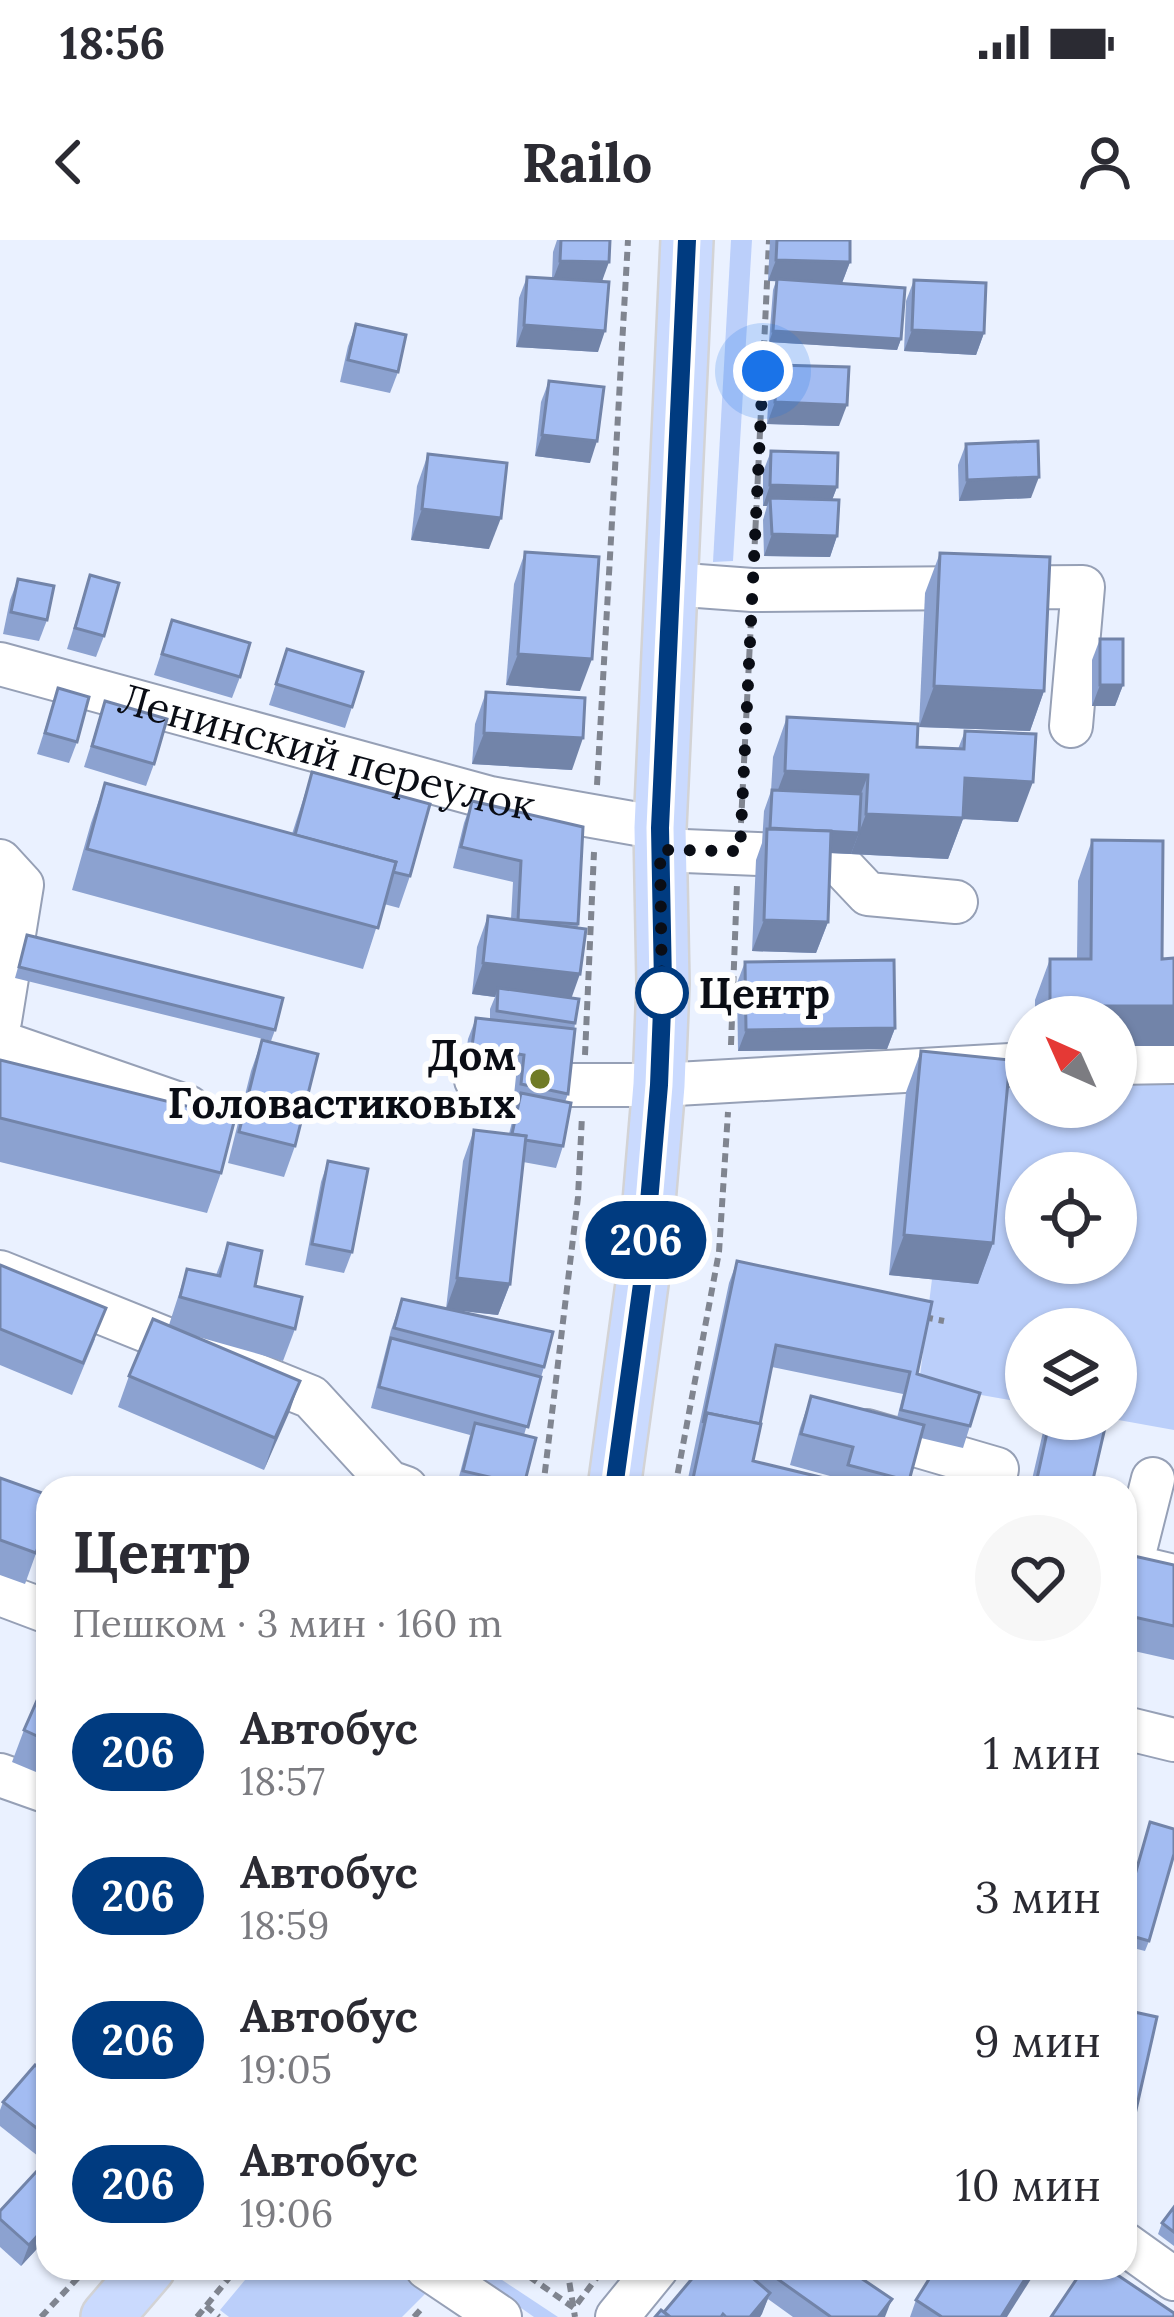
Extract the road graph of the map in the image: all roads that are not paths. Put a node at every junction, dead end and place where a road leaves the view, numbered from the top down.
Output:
1 (687, 240) edge
2 (671, 584) junction
3 (0, 666) edge
4 (1071, 726) dead end
5 (660, 839) junction
6 (0, 861) edge
7 (956, 902) dead end
8 (0, 1022) edge
9 (0, 1042) edge
10 (1174, 1062) edge
11 (1137, 1063) edge
12 (1005, 1065) edge
13 (659, 1085) junction
14 (573, 1086) edge
15 (188, 1107) edge
16 (0, 1272) edge
17 (836, 1421) edge
18 (383, 1476) edge
19 (616, 1476) edge
20 (996, 1476) edge
21 (1153, 1479) dead end
22 (1137, 1542) edge
23 (1137, 1567) edge
24 (1174, 1576) edge
25 (0, 1594) edge
26 (36, 1608) edge
27 (1137, 1731) edge
28 (1174, 1740) edge
29 (0, 1774) edge
30 (36, 1788) edge
31 (1137, 2253) edge
32 (1174, 2279) edge
33 (138, 2280) edge
34 (445, 2280) edge
35 (648, 2280) edge
36 (106, 2317) edge
37 (500, 2317) edge
38 (617, 2317) edge

1 - 2 main road
2 - 4 street
2 - 5 main road
3 - 5 street, Ленинский переулок
5 - 7 street, Ленинский переулок
5 - 13 main road
6 - 8 street
9 - 15 street
10 - 11 street
12 - 13 street
13 - 14 street
13 - 19 main road
16 - 18 street
17 - 20 street
21 - 22 street
23 - 24 street
25 - 26 street
27 - 28 street
29 - 30 street
31 - 32 street
33 - 36 main road
34 - 37 street
35 - 38 street

